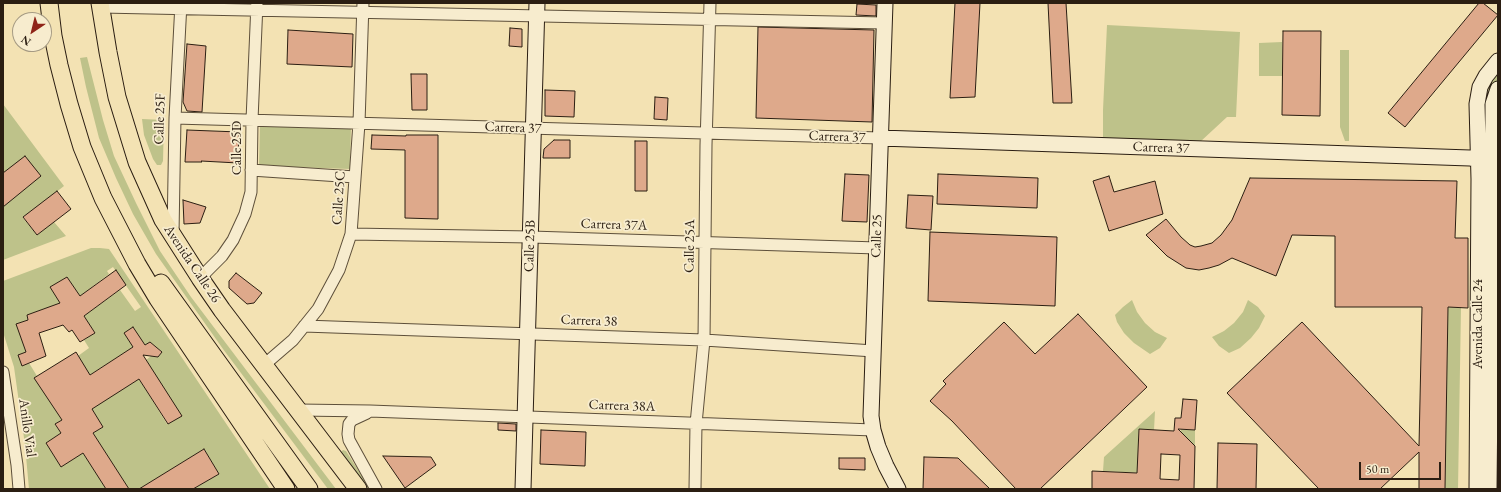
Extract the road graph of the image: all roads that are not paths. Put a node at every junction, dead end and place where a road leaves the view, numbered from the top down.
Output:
1 (50, 3) edge
2 (710, 3) edge
3 (884, 3) edge
4 (100, 5) edge
5 (180, 6) edge
6 (257, 7) edge
7 (363, 8) edge
8 (537, 10) edge
9 (710, 20) junction
10 (884, 23) junction
11 (1498, 61) edge
12 (1498, 89) edge
13 (175, 118) junction
14 (252, 120) junction
15 (359, 123) junction
16 (534, 128) junction
17 (706, 133) junction
18 (880, 138) junction
19 (1490, 162) edge
20 (252, 170) junction
21 (355, 177) junction
22 (114, 220) junction
23 (351, 234) junction
24 (172, 237) junction
25 (531, 237) junction
26 (704, 244) junction
27 (877, 248) junction
28 (200, 278) junction
29 (304, 326) junction
30 (528, 334) junction
31 (704, 340) junction
32 (874, 351) junction
33 (264, 366) junction
34 (3, 372) edge
35 (299, 410) junction
36 (370, 411) junction
37 (525, 417) junction
38 (696, 424) junction
39 (873, 430) junction
40 (1494, 438) edge
41 (886, 466) junction
42 (19, 489) edge
43 (286, 489) edge
44 (309, 489) edge
45 (358, 489) edge
46 (376, 489) edge
47 (523, 489) edge
48 (695, 489) edge
49 (886, 489) edge
50 (898, 489) edge
51 (1477, 489) edge
52 (1489, 489) edge

1 - 22 main road
2 - 9 street, Calle 25A
3 - 10 street, Calle 25
4 - 5 street
4 - 24 main road, Avenida Calle 26
5 - 6 street
5 - 13 street, Calle 25F
6 - 7 street
6 - 14 street, Calle 25D
7 - 8 street
7 - 15 street, Calle 25C
8 - 9 street
8 - 16 street, Calle 25B
9 - 10 street
9 - 17 street, Calle 25A
10 - 18 street, Calle 25
11 - 19 street
12 - 19 street
13 - 14 street, Carrera 37
13 - 24 street, Calle 25F
14 - 15 street, Carrera 37
14 - 20 street, Calle 25D
15 - 16 street, Carrera 37
15 - 21 street, Calle 25C
16 - 17 street, Carrera 37
16 - 25 street, Calle 25B
17 - 18 street, Carrera 37
17 - 26 street, Calle 25A
18 - 19 street, Carrera 37
18 - 27 street, Calle 25
19 - 40 street, Avenida Calle 24
19 - 51 street, Avenida Calle 24
20 - 21 street
20 - 28 street, Calle 25D
21 - 23 street, Calle 25C
22 - 43 main road
22 - 44 main road
23 - 25 street, Carrera 37A
23 - 29 street, Calle 25C
24 - 28 main road, Avenida Calle 26
25 - 26 street, Carrera 37A
25 - 30 street, Calle 25B
26 - 27 street, Carrera 37A
26 - 31 street, Calle 25A
27 - 32 street, Calle 25
28 - 33 main road, Avenida Calle 26
29 - 30 street, Carrera 38
29 - 33 street, Calle 25C
30 - 31 street, Carrera 38
30 - 37 street, Calle 25B
31 - 32 street, Carrera 38
31 - 38 street, Calle 25A
32 - 39 street, Calle 25
33 - 35 main road, Avenida Calle 26
34 - 42 street, Anillo Vial
35 - 36 street, Carrera 38A
35 - 45 main road, Avenida Calle 26
36 - 37 street, Carrera 38A
36 - 46 street, Carrera 38A
37 - 38 street, Carrera 38A
37 - 47 street, Calle 25B
38 - 39 street, Carrera 38A
38 - 48 street, Calle 25A
39 - 41 street, Calle 25
40 - 52 street, Avenida Calle 24
41 - 49 street, Calle 25
41 - 50 street, Calle 25

